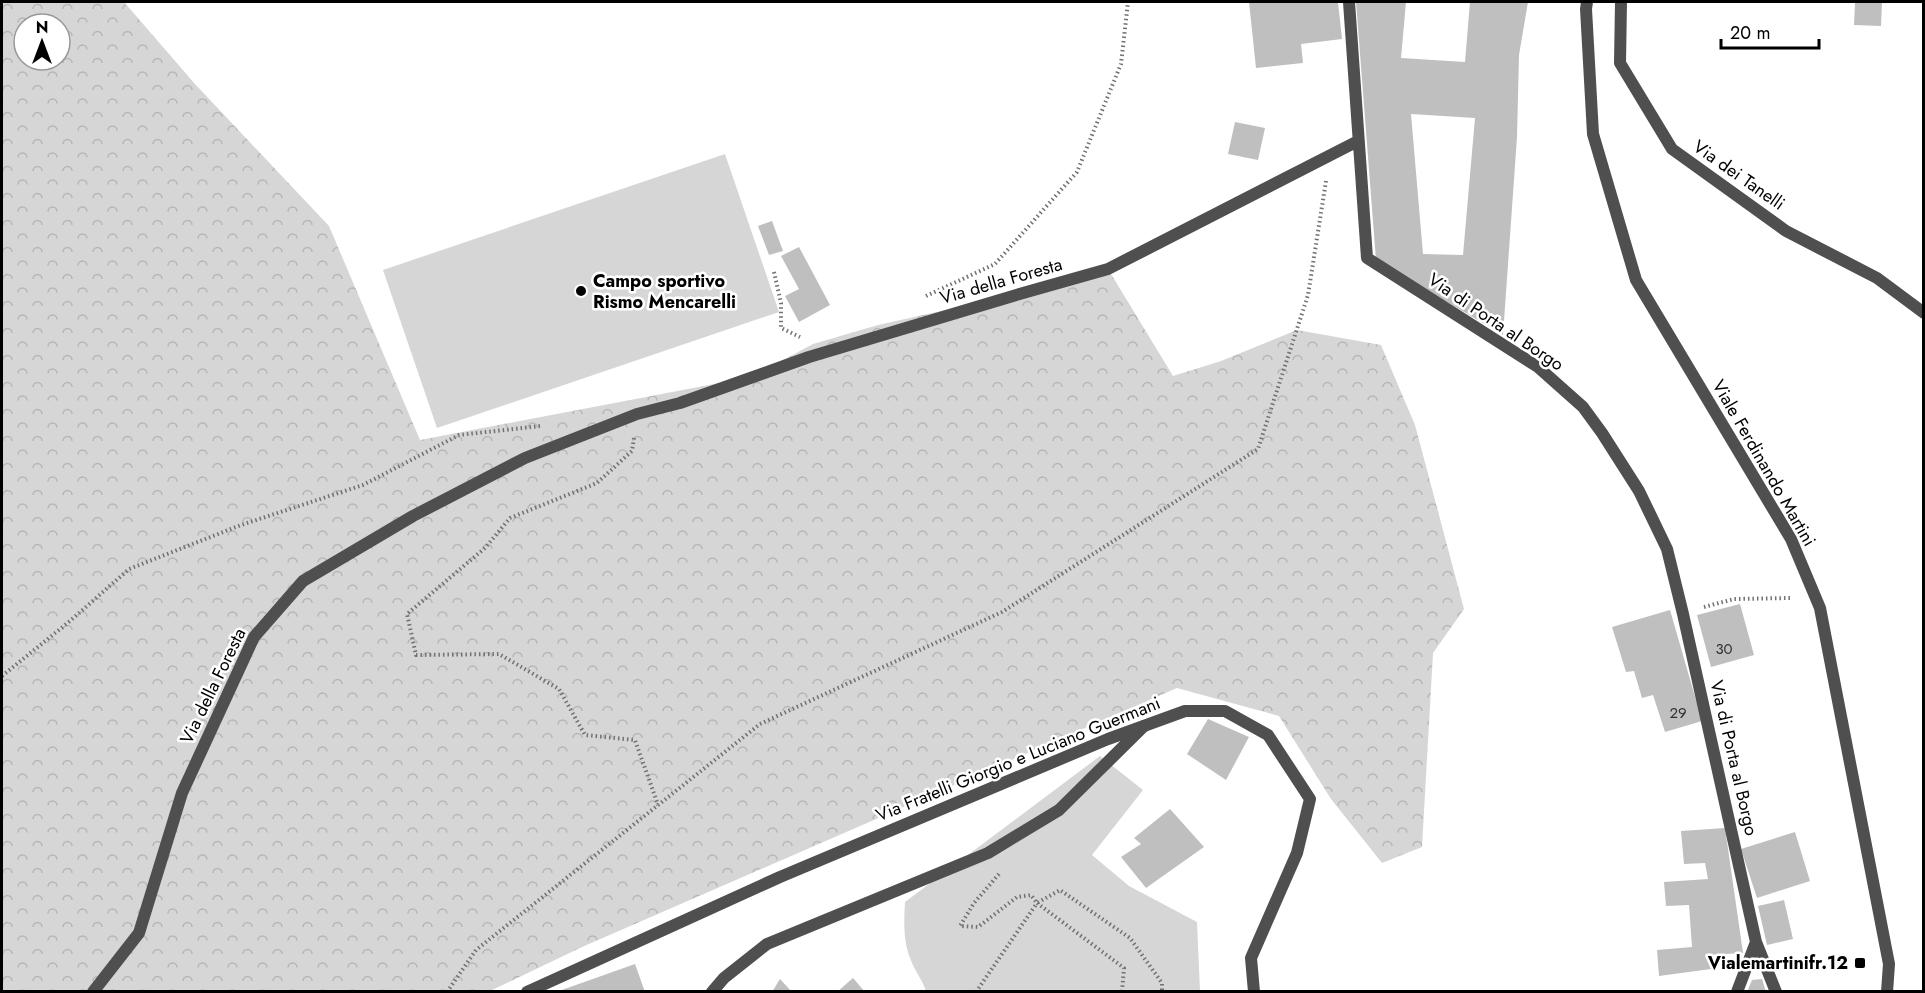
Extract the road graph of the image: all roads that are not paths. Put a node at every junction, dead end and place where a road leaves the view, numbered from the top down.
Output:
1 (1349, 2) edge
2 (1587, 2) edge
3 (1622, 2) edge
4 (1358, 141) junction
5 (1923, 313) edge
6 (1144, 725) junction
7 (1756, 942) junction
8 (93, 992) edge
9 (527, 992) edge
10 (712, 992) edge
11 (1254, 992) edge
12 (1737, 992) edge
13 (1776, 992) edge
14 (1887, 992) edge

1 - 4 street, Via di Porta al Borgo
2 - 14 street, Viale Ferdinando Martini
3 - 5 street, Via dei Tanelli
4 - 7 street, Via di Porta al Borgo
4 - 8 street, Via della Foresta
6 - 9 street, Via Fratelli Giorgio e Luciano Guermani
6 - 10 street
6 - 11 street, Via Fratelli Giorgio e Luciano Guermani
7 - 12 street
7 - 13 street, Via di Porta al Borgo

